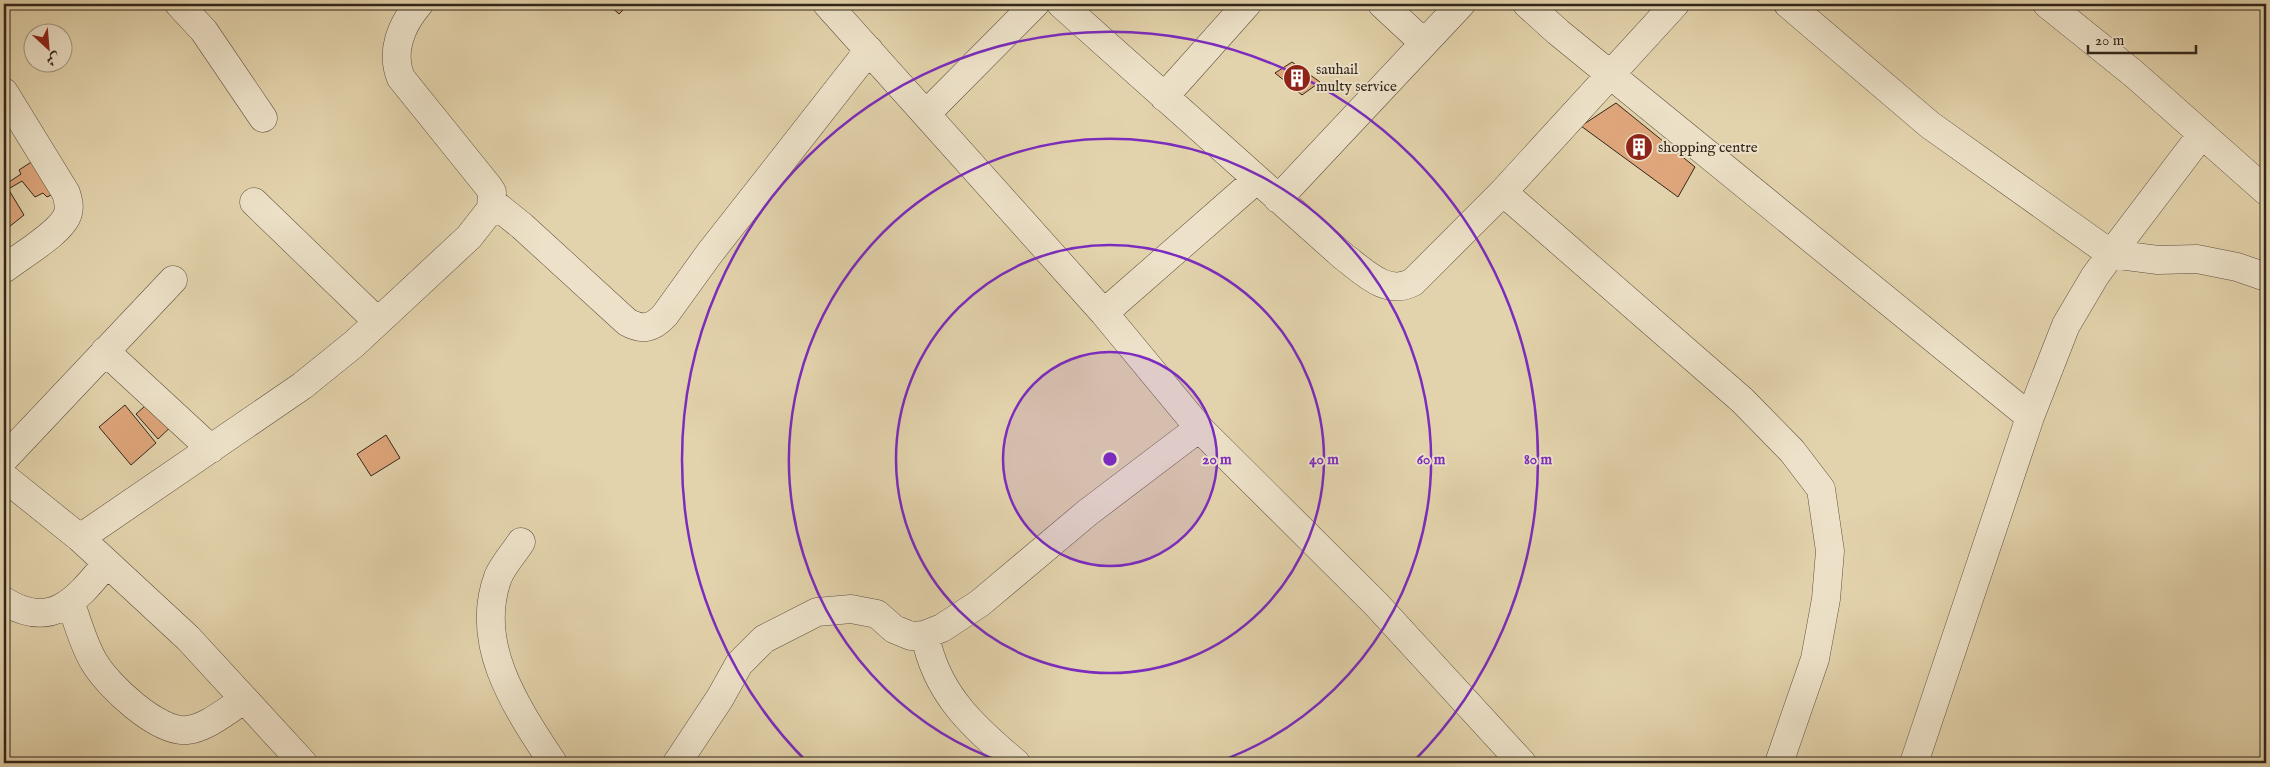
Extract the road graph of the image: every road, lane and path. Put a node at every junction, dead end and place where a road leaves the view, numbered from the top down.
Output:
1 (179, 4) edge
2 (419, 4) edge
3 (827, 4) edge
4 (1035, 4) edge
5 (1061, 4) edge
6 (1247, 4) edge
7 (1382, 4) edge
8 (1461, 4) edge
9 (1527, 4) edge
10 (1675, 4) edge
11 (1788, 4) edge
12 (2046, 4) edge
13 (1424, 43) junction
14 (869, 50) junction
15 (1610, 74) junction
16 (4, 92) edge
17 (1164, 97) junction
18 (927, 113) junction
19 (263, 118) dead end
20 (2202, 134) junction
21 (1256, 180) junction
22 (2266, 191) edge
23 (1503, 192) junction
24 (1278, 199) junction
25 (254, 202) dead end
26 (492, 202) junction
27 (2111, 254) junction
28 (4, 269) edge
29 (2266, 277) edge
30 (173, 280) dead end
31 (1104, 313) junction
32 (377, 321) junction
33 (105, 351) junction
34 (2030, 417) junction
35 (1199, 428) junction
36 (211, 449) junction
37 (4, 459) edge
38 (4, 477) edge
39 (80, 538) junction
40 (521, 542) dead end
41 (108, 563) junction
42 (4, 601) edge
43 (70, 602) junction
44 (925, 635) junction
45 (244, 700) junction
46 (303, 763) edge
47 (553, 763) edge
48 (677, 763) edge
49 (1016, 763) edge
50 (1522, 763) edge
51 (1780, 763) edge
52 (1914, 763) edge

1 - 19 street
2 - 26 street
3 - 14 street
4 - 18 street
5 - 17 street
6 - 17 street
7 - 13 street
8 - 13 street
9 - 15 street
10 - 15 street
11 - 27 street
12 - 20 street
13 - 24 street
14 - 18 street
14 - 26 street
15 - 23 street
15 - 34 street
16 - 28 street
17 - 21 street
18 - 31 street
20 - 22 street
20 - 27 street
21 - 24 street
21 - 31 street
23 - 24 street
23 - 51 street
25 - 32 street
26 - 32 street
27 - 29 street
27 - 34 street
30 - 33 street
31 - 35 street
32 - 36 street
33 - 36 street
33 - 37 street
34 - 52 street
35 - 44 street
35 - 50 street
36 - 39 street
38 - 39 street
39 - 41 street
40 - 47 street
41 - 43 street
41 - 45 street
42 - 43 street
43 - 45 street
44 - 48 street
44 - 49 street
45 - 46 street

